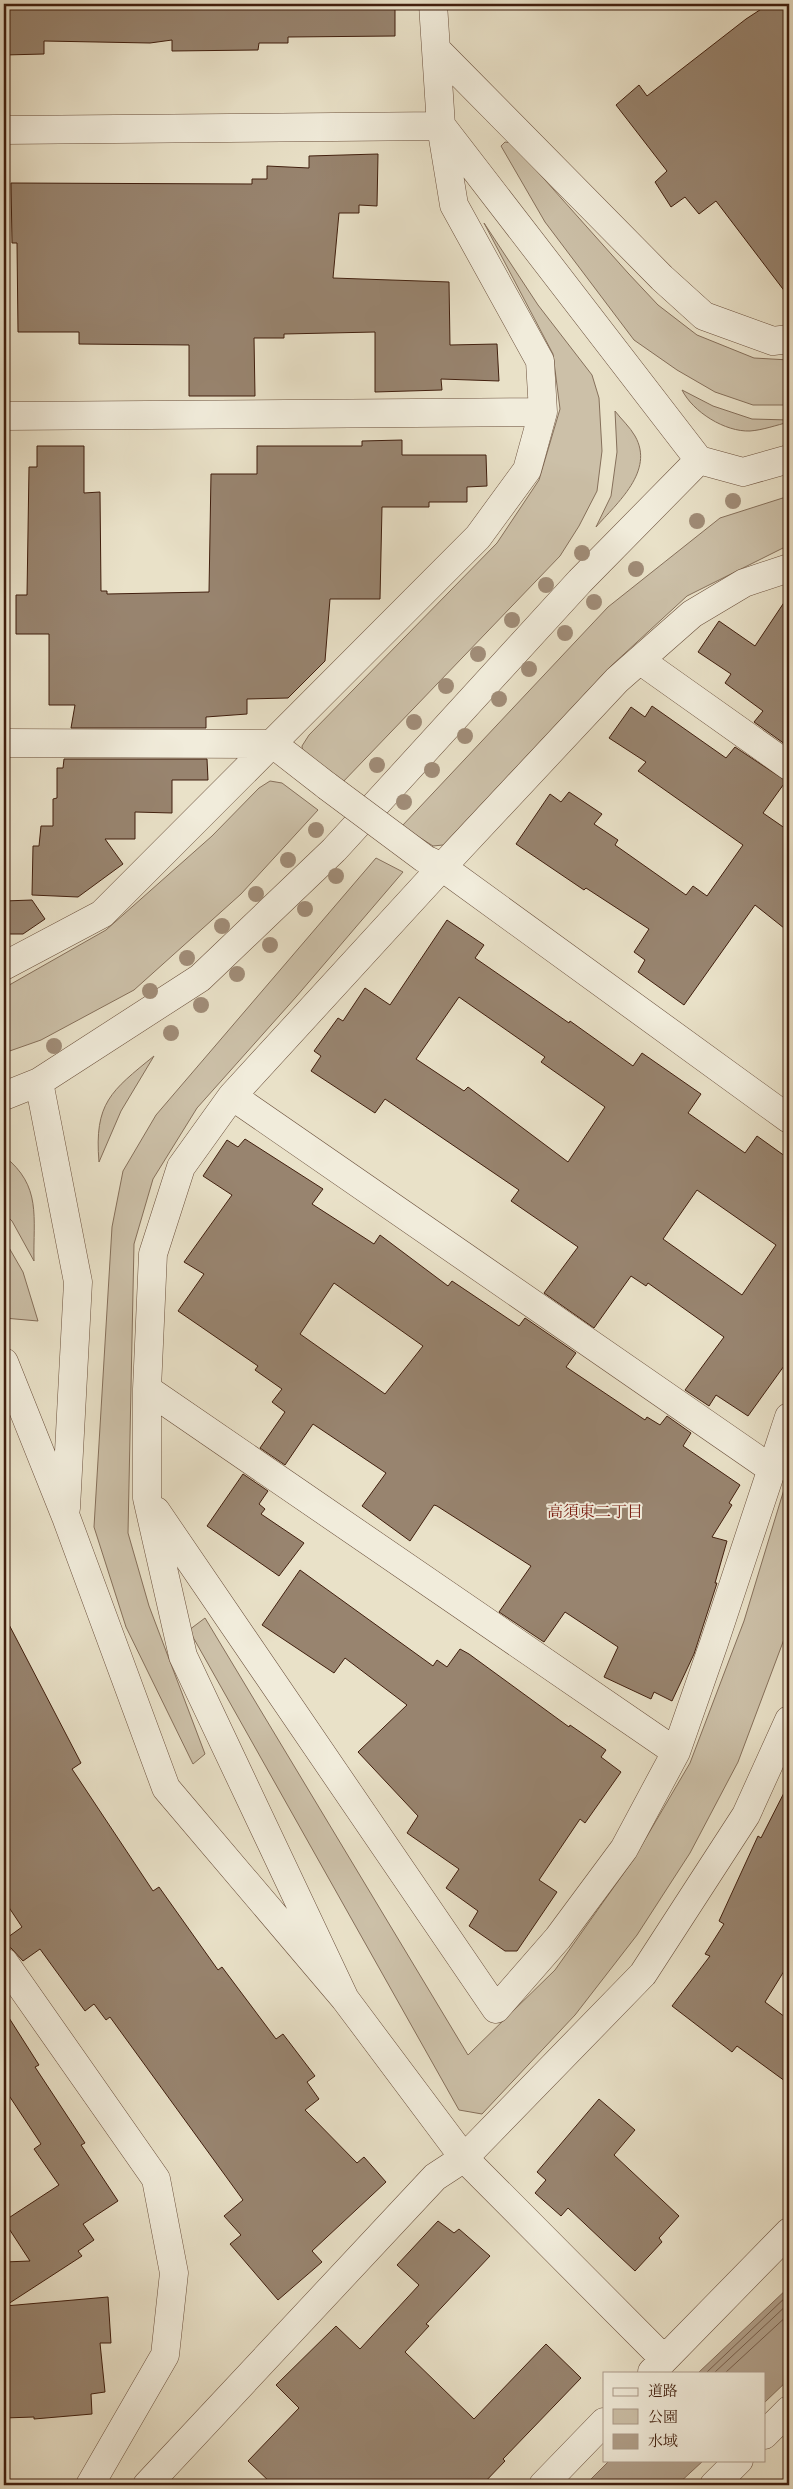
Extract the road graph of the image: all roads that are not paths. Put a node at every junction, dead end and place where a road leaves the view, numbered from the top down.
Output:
1 (433, 4) edge
2 (436, 49) junction
3 (441, 126) junction
4 (4, 130) edge
5 (789, 339) edge
6 (543, 412) junction
7 (4, 416) edge
8 (789, 459) edge
9 (699, 460) junction
10 (789, 568) edge
11 (641, 661) junction
12 (4, 743) edge
13 (272, 744) junction
14 (789, 766) edge
15 (433, 863) junction
16 (4, 966) edge
17 (38, 1082) junction
18 (4, 1096) edge
19 (232, 1096) junction
20 (789, 1119) edge
21 (4, 1362) edge
22 (147, 1389) junction
23 (789, 1416) edge
24 (773, 1470) junction
25 (147, 1498) junction
26 (66, 1517) junction
27 (789, 1720) edge
28 (676, 1752) junction
29 (4, 1962) edge
30 (345, 1999) junction
31 (464, 2158) junction
32 (789, 2232) edge
33 (658, 2366) edge
34 (789, 2410) edge
35 (603, 2423) edge
36 (766, 2433) edge
37 (737, 2462) edge
38 (90, 2485) edge
39 (147, 2485) edge
40 (543, 2485) edge
41 (714, 2485) edge

1 - 2 street
2 - 3 street
2 - 5 street
3 - 4 street
3 - 6 street
3 - 9 street
6 - 7 street
6 - 13 street
8 - 9 street
9 - 17 street
10 - 11 street
11 - 14 street
11 - 15 street
12 - 13 street
13 - 15 street, bridge
13 - 16 street
15 - 19 street
15 - 20 street
17 - 18 street
17 - 26 street
19 - 22 street
19 - 24 street
21 - 26 street
22 - 25 street
22 - 28 street
23 - 24 street
24 - 28 street
25 - 28 street
25 - 30 street
26 - 30 street
27 - 31 street
29 - 38 street
30 - 31 street
31 - 33 street
31 - 39 street
32 - 33 street
34 - 36 street
35 - 40 street
37 - 41 street

